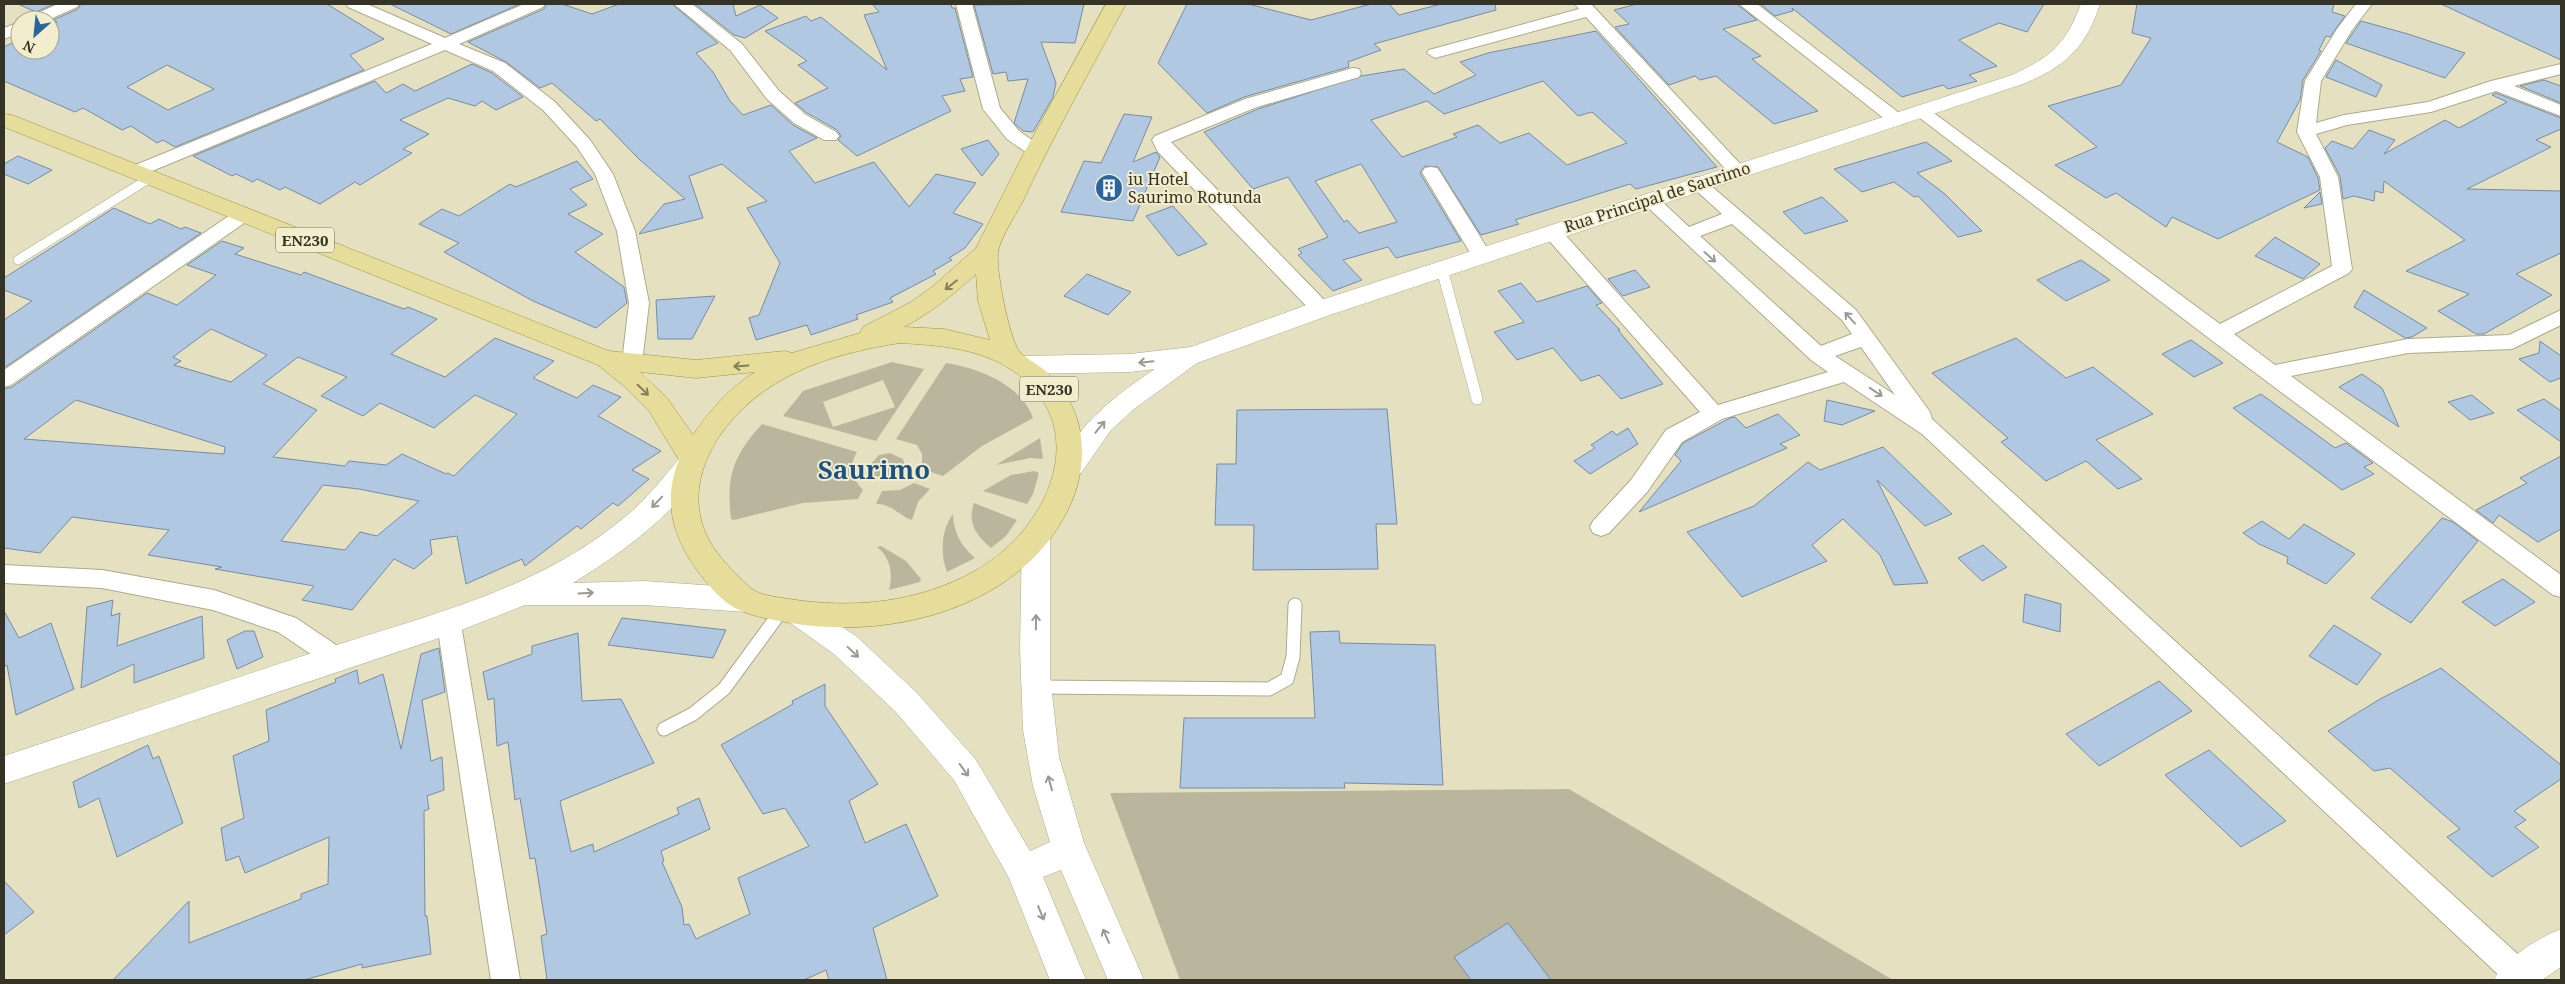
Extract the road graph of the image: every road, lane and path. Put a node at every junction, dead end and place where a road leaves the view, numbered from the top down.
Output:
1 (71, 4) edge
2 (354, 4) edge
3 (536, 4) edge
4 (682, 4) edge
5 (964, 4) edge
6 (1116, 4) edge
7 (1748, 4) edge
8 (2090, 4) edge
9 (2364, 4) edge
10 (1586, 7) edge
11 (58, 10) edge
12 (446, 44) junction
13 (1435, 53) dead end
14 (2561, 69) edge
15 (1353, 73) dead end
16 (2497, 85) junction
17 (2561, 111) edge
18 (1921, 112) junction
19 (4, 120) edge
20 (1897, 120) junction
21 (2306, 132) junction
22 (830, 136) dead end
23 (1036, 152) junction
24 (1737, 171) junction
25 (1431, 172) dead end
26 (142, 175) junction
27 (1697, 184) junction
28 (1649, 200) junction
29 (243, 215) junction
30 (1734, 216) junction
31 (1552, 232) junction
32 (1686, 235) junction
33 (986, 252) junction
34 (1482, 256) junction
35 (18, 260) dead end
36 (1442, 269) junction
37 (1321, 309) junction
38 (2561, 317) edge
39 (2217, 334) junction
40 (1866, 337) junction
41 (859, 340) junction
42 (1194, 355) junction
43 (1818, 355) junction
44 (806, 356) junction
45 (606, 359) junction
46 (1016, 360) junction
47 (632, 362) junction
48 (2270, 372) junction
49 (1848, 373) junction
50 (4, 380) edge
51 (1477, 400) dead end
52 (1714, 414) junction
53 (1930, 428) junction
54 (691, 462) junction
55 (1071, 466) junction
56 (1601, 527) dead end
57 (1036, 537) junction
58 (4, 574) edge
59 (2561, 588) edge
60 (520, 595) junction
61 (747, 600) junction
62 (1295, 605) dead end
63 (790, 612) junction
64 (449, 624) junction
65 (336, 658) junction
66 (1034, 687) junction
67 (664, 729) dead end
68 (4, 770) edge
69 (1068, 850) junction
70 (1023, 870) junction
71 (2561, 946) edge
72 (2519, 978) edge
73 (506, 980) edge
74 (1068, 980) edge
75 (1126, 980) edge

1 - 11 street
2 - 12 street
3 - 12 street
4 - 22 street
5 - 23 street
6 - 23 main road, EN230
7 - 20 street
8 - 18 street, Rua Principal de Saurimo
9 - 21 street
10 - 13 street
10 - 24 street
12 - 26 street
12 - 47 street
14 - 16 street
15 - 37 street
16 - 17 street
16 - 21 street
18 - 20 street, Rua Principal de Saurimo
18 - 39 street
19 - 26 main road, EN230
20 - 24 street, Rua Principal de Saurimo
21 - 39 street
23 - 33 main road, EN230
24 - 27 street, Rua Principal de Saurimo
25 - 34 street
26 - 29 main road, EN230
26 - 35 lane
27 - 28 street, Rua Principal de Saurimo
27 - 30 street
28 - 31 street, Rua Principal de Saurimo
28 - 32 street
29 - 45 main road, EN230
29 - 50 street
30 - 32 street
40 -> 30 street
31 - 34 street, Rua Principal de Saurimo
31 - 52 street
32 -> 43 street
33 -> 41 main road, EN230
33 - 46 main road, EN230
34 - 36 street, Rua Principal de Saurimo
36 - 37 street, Rua Principal de Saurimo
36 - 51 lane
37 - 42 street, Rua Principal de Saurimo
38 - 48 street
39 - 48 street
40 - 43 street
40 - 53 street
41 - 44 main road, EN230
41 - 46 main road, EN230
42 -> 46 street
55 -> 42 street
43 - 49 street
44 -> 47 main road, EN230
44 - 54 main road, EN230
45 - 47 main road, EN230
45 -> 54 main road, EN230
46 - 55 main road, EN230
48 - 59 street
49 - 52 street
49 -> 53 street
52 - 56 street
53 - 72 street
54 -> 60 street
54 - 61 main road, EN230
55 - 57 main road, EN230
57 - 63 main road, EN230
66 -> 57 street
58 - 65 street
60 -> 61 street
60 - 64 street
61 - 63 main road, EN230
62 - 66 lane
63 - 67 lane
63 -> 70 street
64 - 65 street
64 - 73 street
65 - 68 street
69 -> 66 street
69 - 70 street
75 -> 69 street
70 -> 74 street
71 - 72 street

